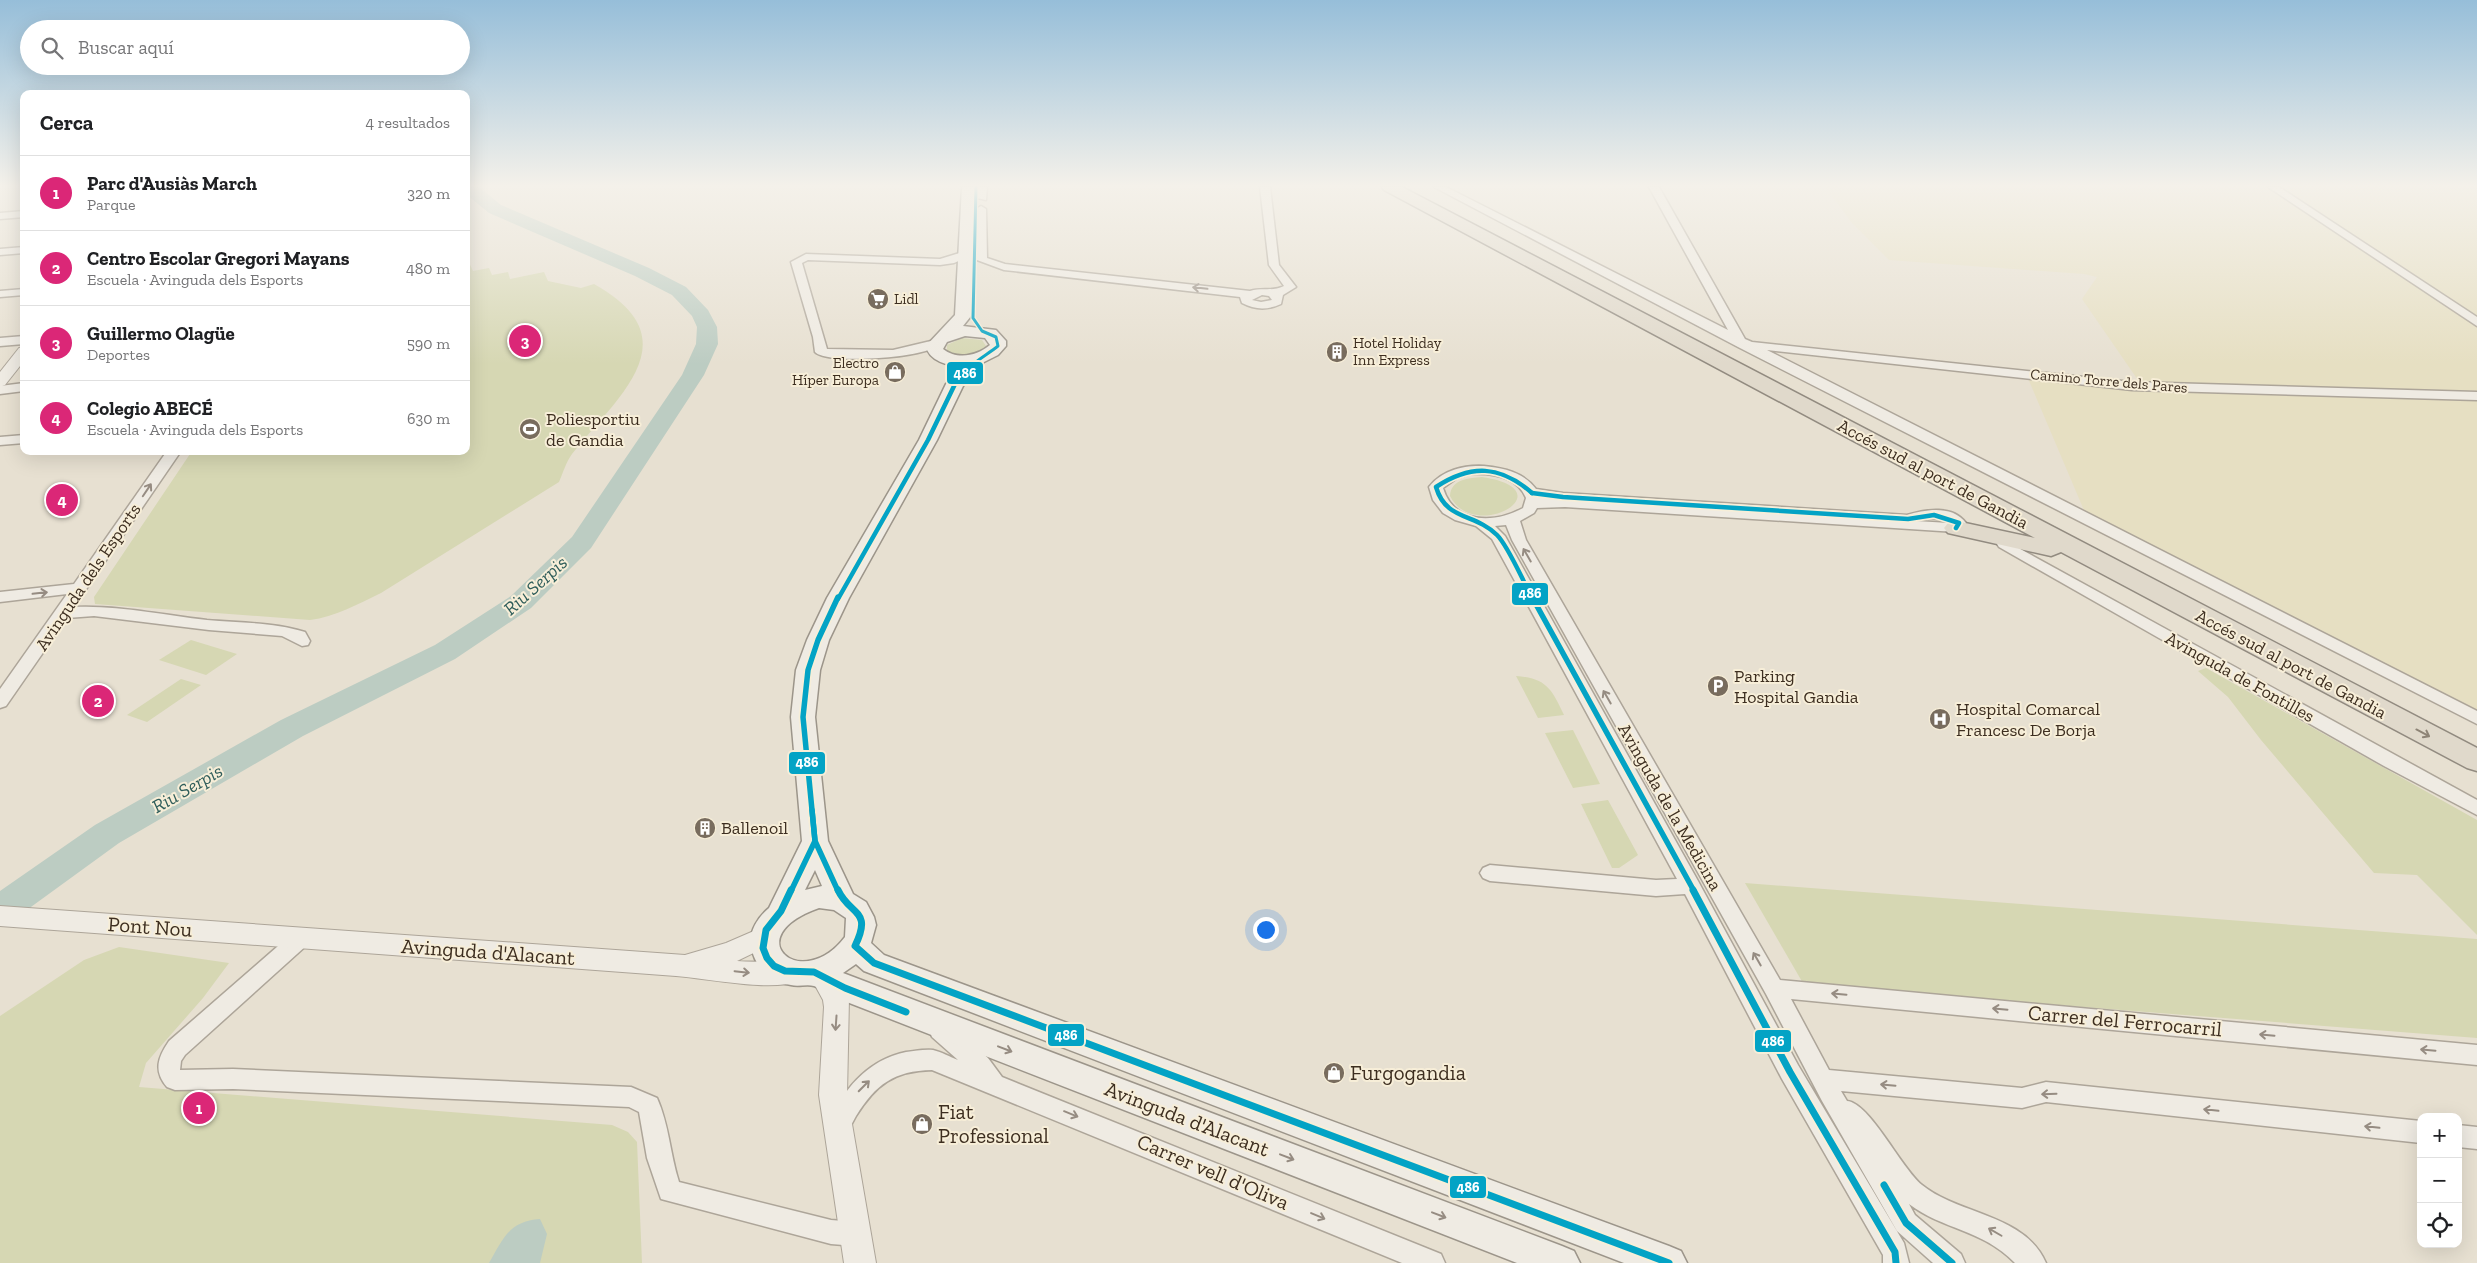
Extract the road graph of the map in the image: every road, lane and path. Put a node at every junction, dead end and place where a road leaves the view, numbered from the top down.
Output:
1 (966, 246) edge
2 (977, 246) edge
3 (982, 246) edge
4 (1272, 246) edge
5 (1501, 246) edge
6 (1520, 246) edge
7 (1553, 246) edge
8 (1687, 246) edge
9 (2362, 246) edge
10 (20, 250) edge
11 (0, 252) edge
12 (966, 254) junction
13 (940, 262) junction
14 (964, 276) junction
15 (20, 292) edge
16 (0, 294) edge
17 (2477, 322) edge
18 (982, 331) junction
19 (20, 340) edge
20 (0, 342) edge
21 (1742, 344) junction
22 (944, 349) junction
23 (20, 356) edge
24 (978, 358) junction
25 (0, 382) edge
26 (954, 384) junction
27 (20, 388) edge
28 (0, 390) edge
29 (2477, 396) edge
30 (20, 439) edge
31 (0, 441) edge
32 (171, 455) edge
33 (1532, 498) junction
34 (1512, 520) junction
35 (1480, 522) junction
36 (1956, 528) joint
37 (2004, 544) dead end
38 (80, 588) junction
39 (0, 597) edge
40 (64, 613) junction
41 (302, 641) dead end
42 (0, 702) edge
43 (2477, 718) edge
44 (2396, 719) junction
45 (2477, 743) edge
46 (2477, 761) edge
47 (2477, 808) edge
48 (815, 840) junction
49 (1490, 874) dead end
50 (1691, 886) junction
51 (842, 899) junction
52 (781, 911) junction
53 (0, 916) edge
54 (764, 937) junction
55 (294, 939) junction
56 (855, 946) junction
57 (676, 965) junction
58 (812, 974) junction
59 (1774, 988) junction
60 (930, 1021) junction
61 (2477, 1055) edge
62 (993, 1083) junction
63 (1826, 1086) junction
64 (838, 1126) junction
65 (2417, 1132) edge
66 (2462, 1136) edge
67 (2477, 1138) edge
68 (856, 1234) junction
69 (860, 1263) edge
70 (1432, 1263) edge
71 (1562, 1263) edge
72 (1669, 1263) edge
73 (1896, 1263) edge
74 (1952, 1263) edge
75 (2033, 1263) edge

1 - 12 main road
2 - 18 main road
4 -> 3 street
5 - 44 highway, Accés sud al port de Gandia
6 - 45 highway, Accés sud al port de Gandia
7 - 21 street
8 - 21 street
9 - 17 street
10 - 11 street
12 - 13 street
12 - 14 main road
13 - 14 street
13 - 22 street
14 - 22 main road
15 - 16 street
18 - 22 main road
18 - 24 main road
19 - 20 street
21 - 29 street, Camino Torre dels Pares
21 - 43 street
22 - 24 main road
22 - 26 main road
23 - 25 street
24 - 26 main road
26 - 48 main road
27 - 28 street
30 - 31 street
38 -> 32 street, Avinguda dels Esports
33 - 34 street
33 - 35 street
33 - 36 street
34 - 35 street
59 -> 34 street, Avinguda de la Medicina
35 - 50 street, Avinguda de la Medicina
36 - 44 highway
37 - 47 street, Avinguda de Fontilles
39 -> 38 street
38 - 40 street, Avinguda dels Esports
40 - 41 street
40 - 42 street, Avinguda dels Esports
44 -> 46 highway, Accés sud al port de Gandia
48 - 51 main road
48 - 52 main road
49 - 50 street
50 - 73 street, Avinguda de la Medicina
51 - 52 main road
51 - 56 main road
52 - 54 main road
53 - 55 street, Pont Nou
54 - 57 street, Avinguda d'Alacant
54 - 58 main road
55 - 57 street, Avinguda d'Alacant
55 - 68 street
56 - 58 main road
56 - 72 main road, Avinguda d'Alacant
57 -> 58 street, Avinguda d'Alacant
58 - 60 main road, Avinguda d'Alacant
58 -> 64 street
61 -> 59 street, Carrer del Ferrocarril
59 - 63 street, Avinguda de la Medicina
60 - 62 street
60 -> 71 main road, Avinguda d'Alacant
64 -> 62 street, Carrer vell d'Oliva
62 -> 70 street, Carrer vell d'Oliva
65 -> 63 street
63 - 74 street, Avinguda de la Medicina
75 -> 63 street, Avinguda de la Medicina
64 - 68 street
66 - 67 street
68 - 69 street

